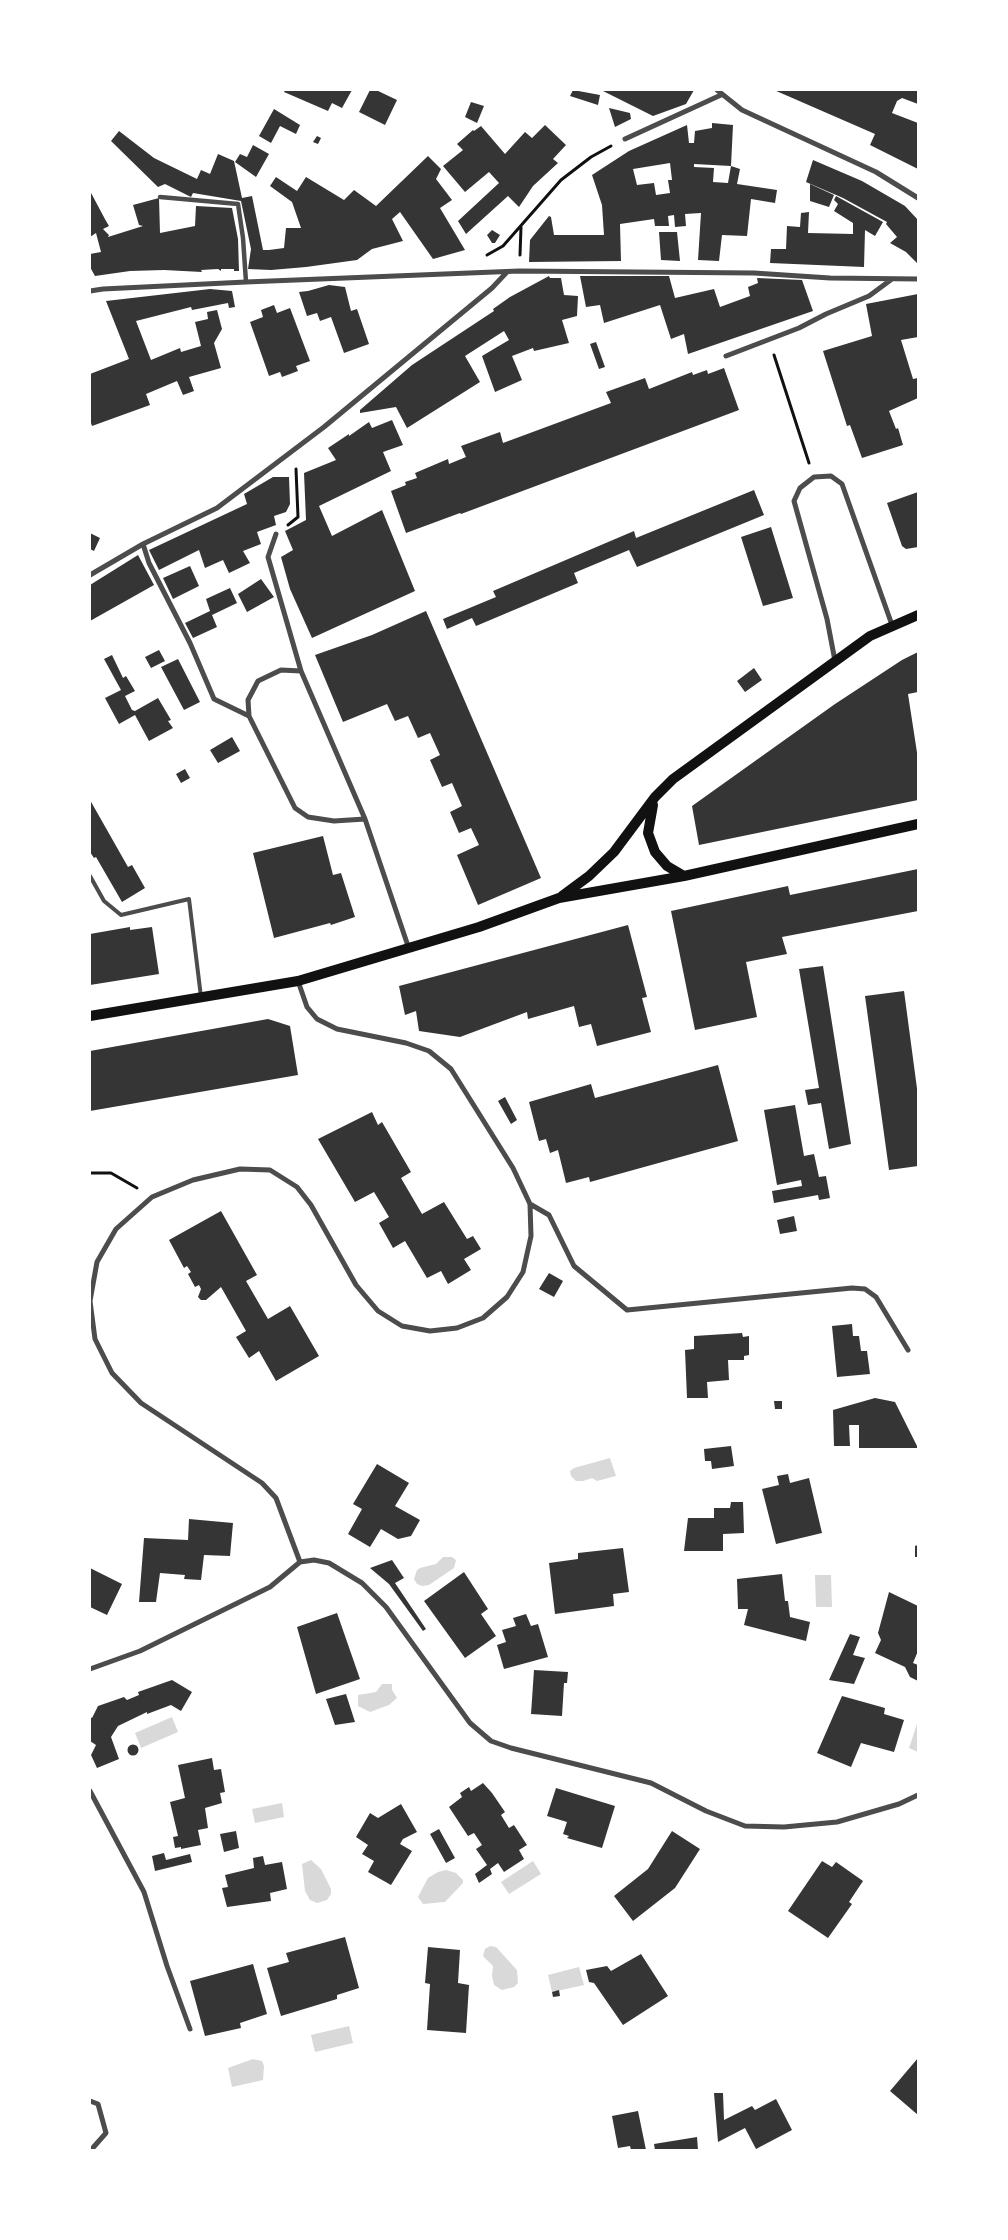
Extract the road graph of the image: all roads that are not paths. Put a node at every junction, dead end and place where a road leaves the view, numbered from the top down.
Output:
1 (719, 92) edge
2 (625, 139) road end
3 (160, 197) dead end
4 (918, 198) edge
5 (508, 271) junction
6 (893, 279) junction
7 (918, 279) edge
8 (246, 282) junction
9 (90, 291) edge
10 (726, 356) dead end
11 (276, 534) road end
12 (143, 544) junction
13 (90, 575) edge
14 (918, 615) edge
15 (892, 625) junction
16 (835, 661) junction
17 (302, 671) junction
18 (249, 716) junction
19 (655, 797) junction
20 (365, 819) junction
21 (918, 824) edge
22 (90, 876) edge
23 (684, 876) junction
24 (559, 898) junction
25 (408, 946) junction
26 (298, 981) junction
27 (201, 997) junction
28 (90, 1016) edge
29 (530, 1204) junction
30 (908, 1350) dead end
31 (300, 1562) junction
32 (90, 1669) edge
33 (90, 1791) edge
34 (918, 1795) edge
35 (190, 2028) dead end
36 (90, 2101) edge
37 (91, 2150) edge

1 - 2 street
1 - 4 street
3 - 8 street
5 - 6 street
5 - 8 street
5 - 12 street
6 - 7 street
6 - 10 street
8 - 9 street
11 - 17 street
12 - 13 street
12 - 18 street
14 - 15 main road
15 - 16 main road
15 - 16 street
16 - 19 main road
17 - 18 street
17 - 20 street
18 - 20 street
19 - 23 main road
19 - 24 main road
20 - 25 street
21 - 23 main road
22 - 27 lane
23 - 24 main road
24 - 25 main road
25 - 26 main road
26 - 27 main road
26 - 29 street
27 - 28 main road
29 - 30 street
29 - 31 street
31 - 32 street
31 - 34 street
33 - 35 street
36 - 37 street

